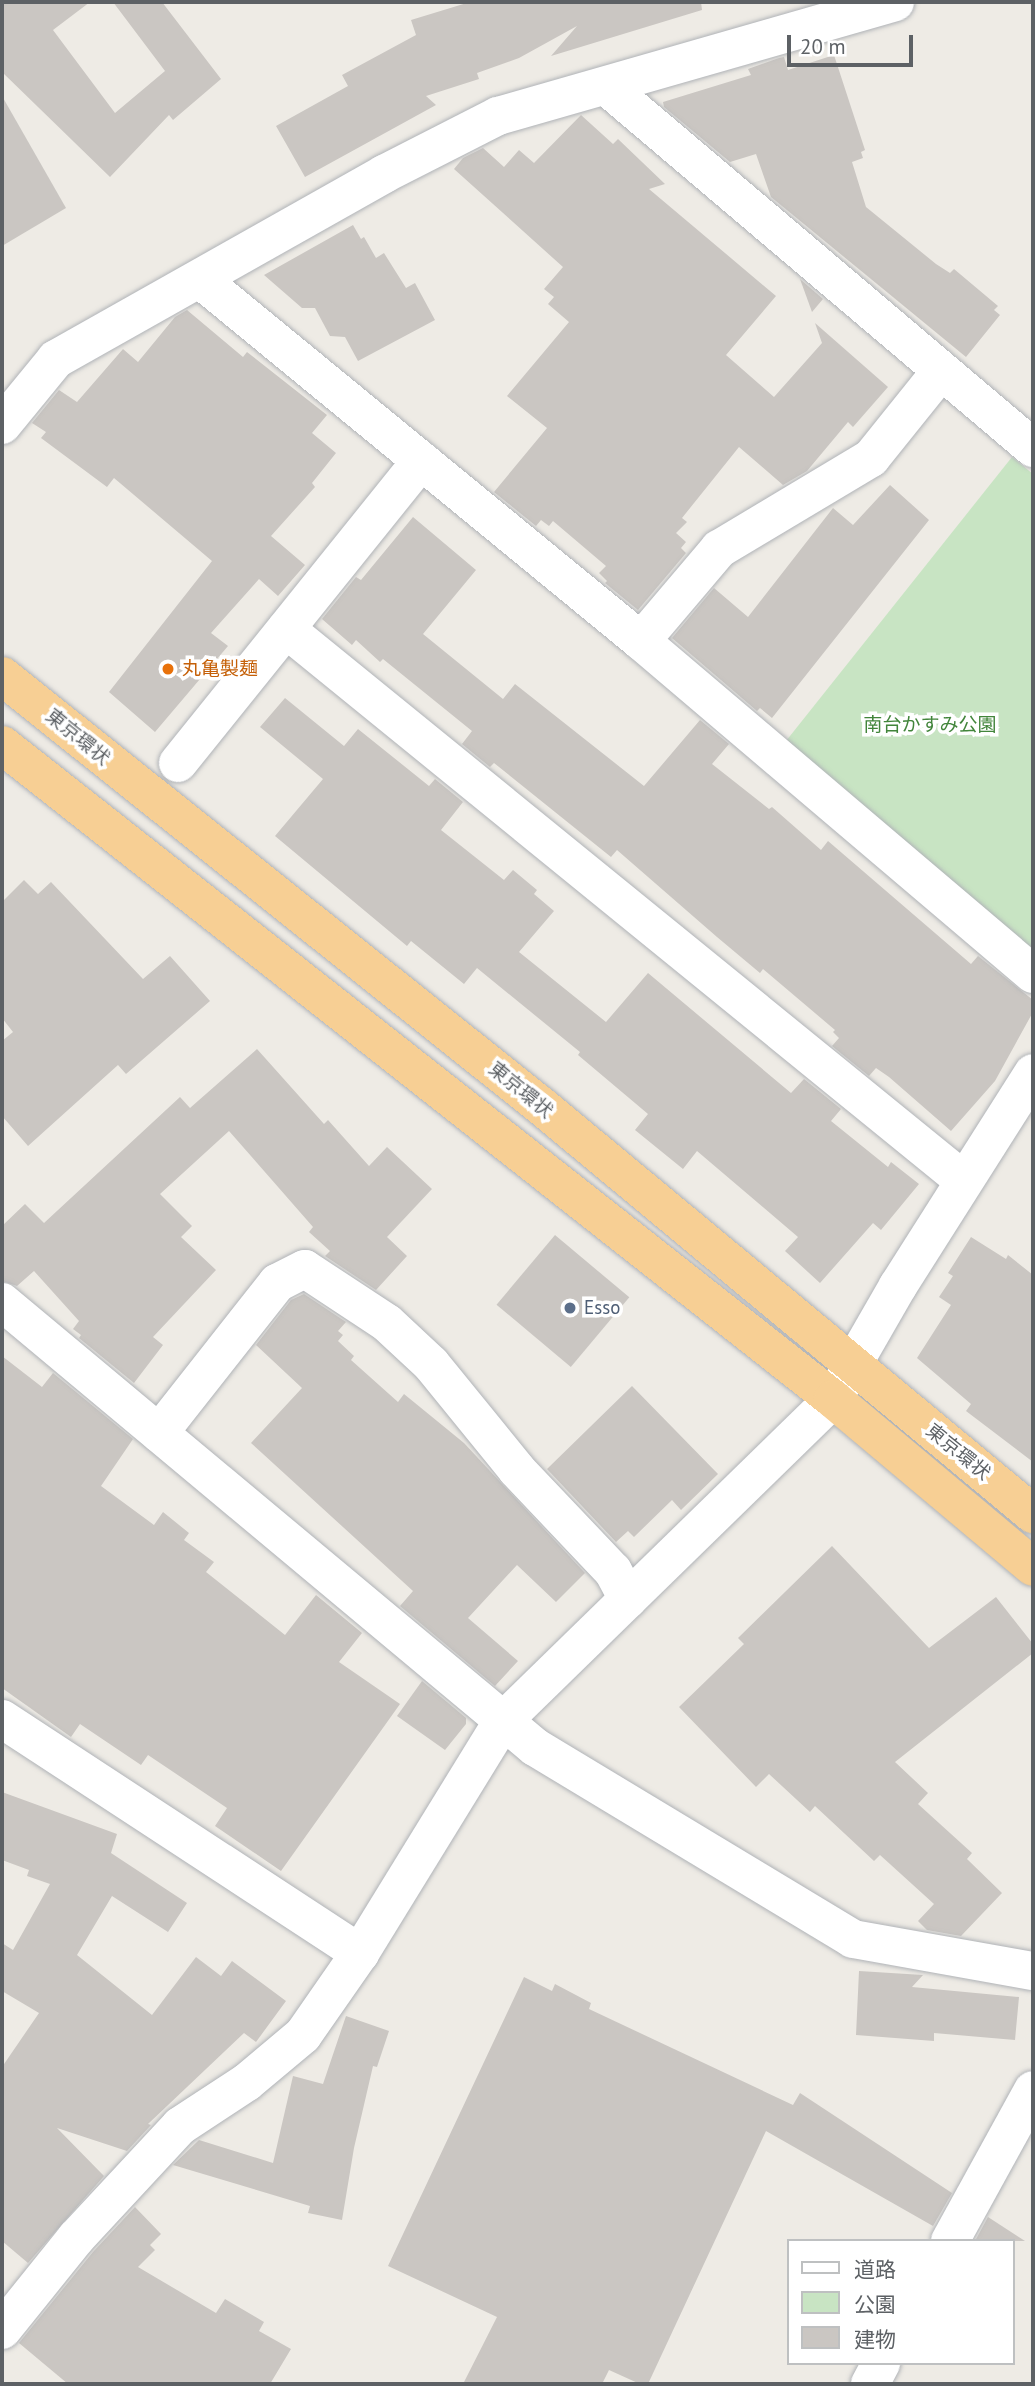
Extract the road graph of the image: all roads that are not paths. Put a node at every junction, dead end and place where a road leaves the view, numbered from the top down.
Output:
1 (895, 2) edge
2 (606, 86) junction
3 (201, 280) junction
4 (942, 371) junction
5 (2, 425) edge
6 (1033, 448) edge
7 (421, 461) junction
8 (286, 629) junction
9 (640, 641) junction
10 (2, 676) edge
11 (2, 745) edge
12 (178, 763) dead end
13 (1033, 974) edge
14 (1033, 1073) edge
15 (963, 1180) junction
16 (2, 1302) edge
17 (851, 1365) junction
18 (833, 1399) junction
19 (159, 1433) junction
20 (1033, 1514) edge
21 (1033, 1567) edge
22 (628, 1599) junction
23 (2, 1719) edge
24 (503, 1721) junction
25 (360, 1953) junction
26 (1033, 1972) edge
27 (1033, 2090) edge
28 (951, 2239) edge
29 (2, 2330) edge
30 (880, 2365) edge
31 (870, 2384) edge

1 - 2 street
2 - 3 street
2 - 4 street
3 - 5 street
3 - 7 street
4 - 6 street
4 - 9 street
7 - 8 street
7 - 9 street
8 - 12 street
8 - 15 street
9 - 13 street
10 - 17 highway, 東京環状
11 - 18 highway, 東京環状
14 - 15 street
15 - 17 street
16 - 19 street
17 - 18 street
17 - 20 highway, 東京環状
18 - 21 highway, 東京環状
18 - 22 street
19 - 22 street
19 - 24 street
22 - 24 street
23 - 25 street
24 - 25 street
24 - 26 street
25 - 29 street
27 - 28 street
30 - 31 street

